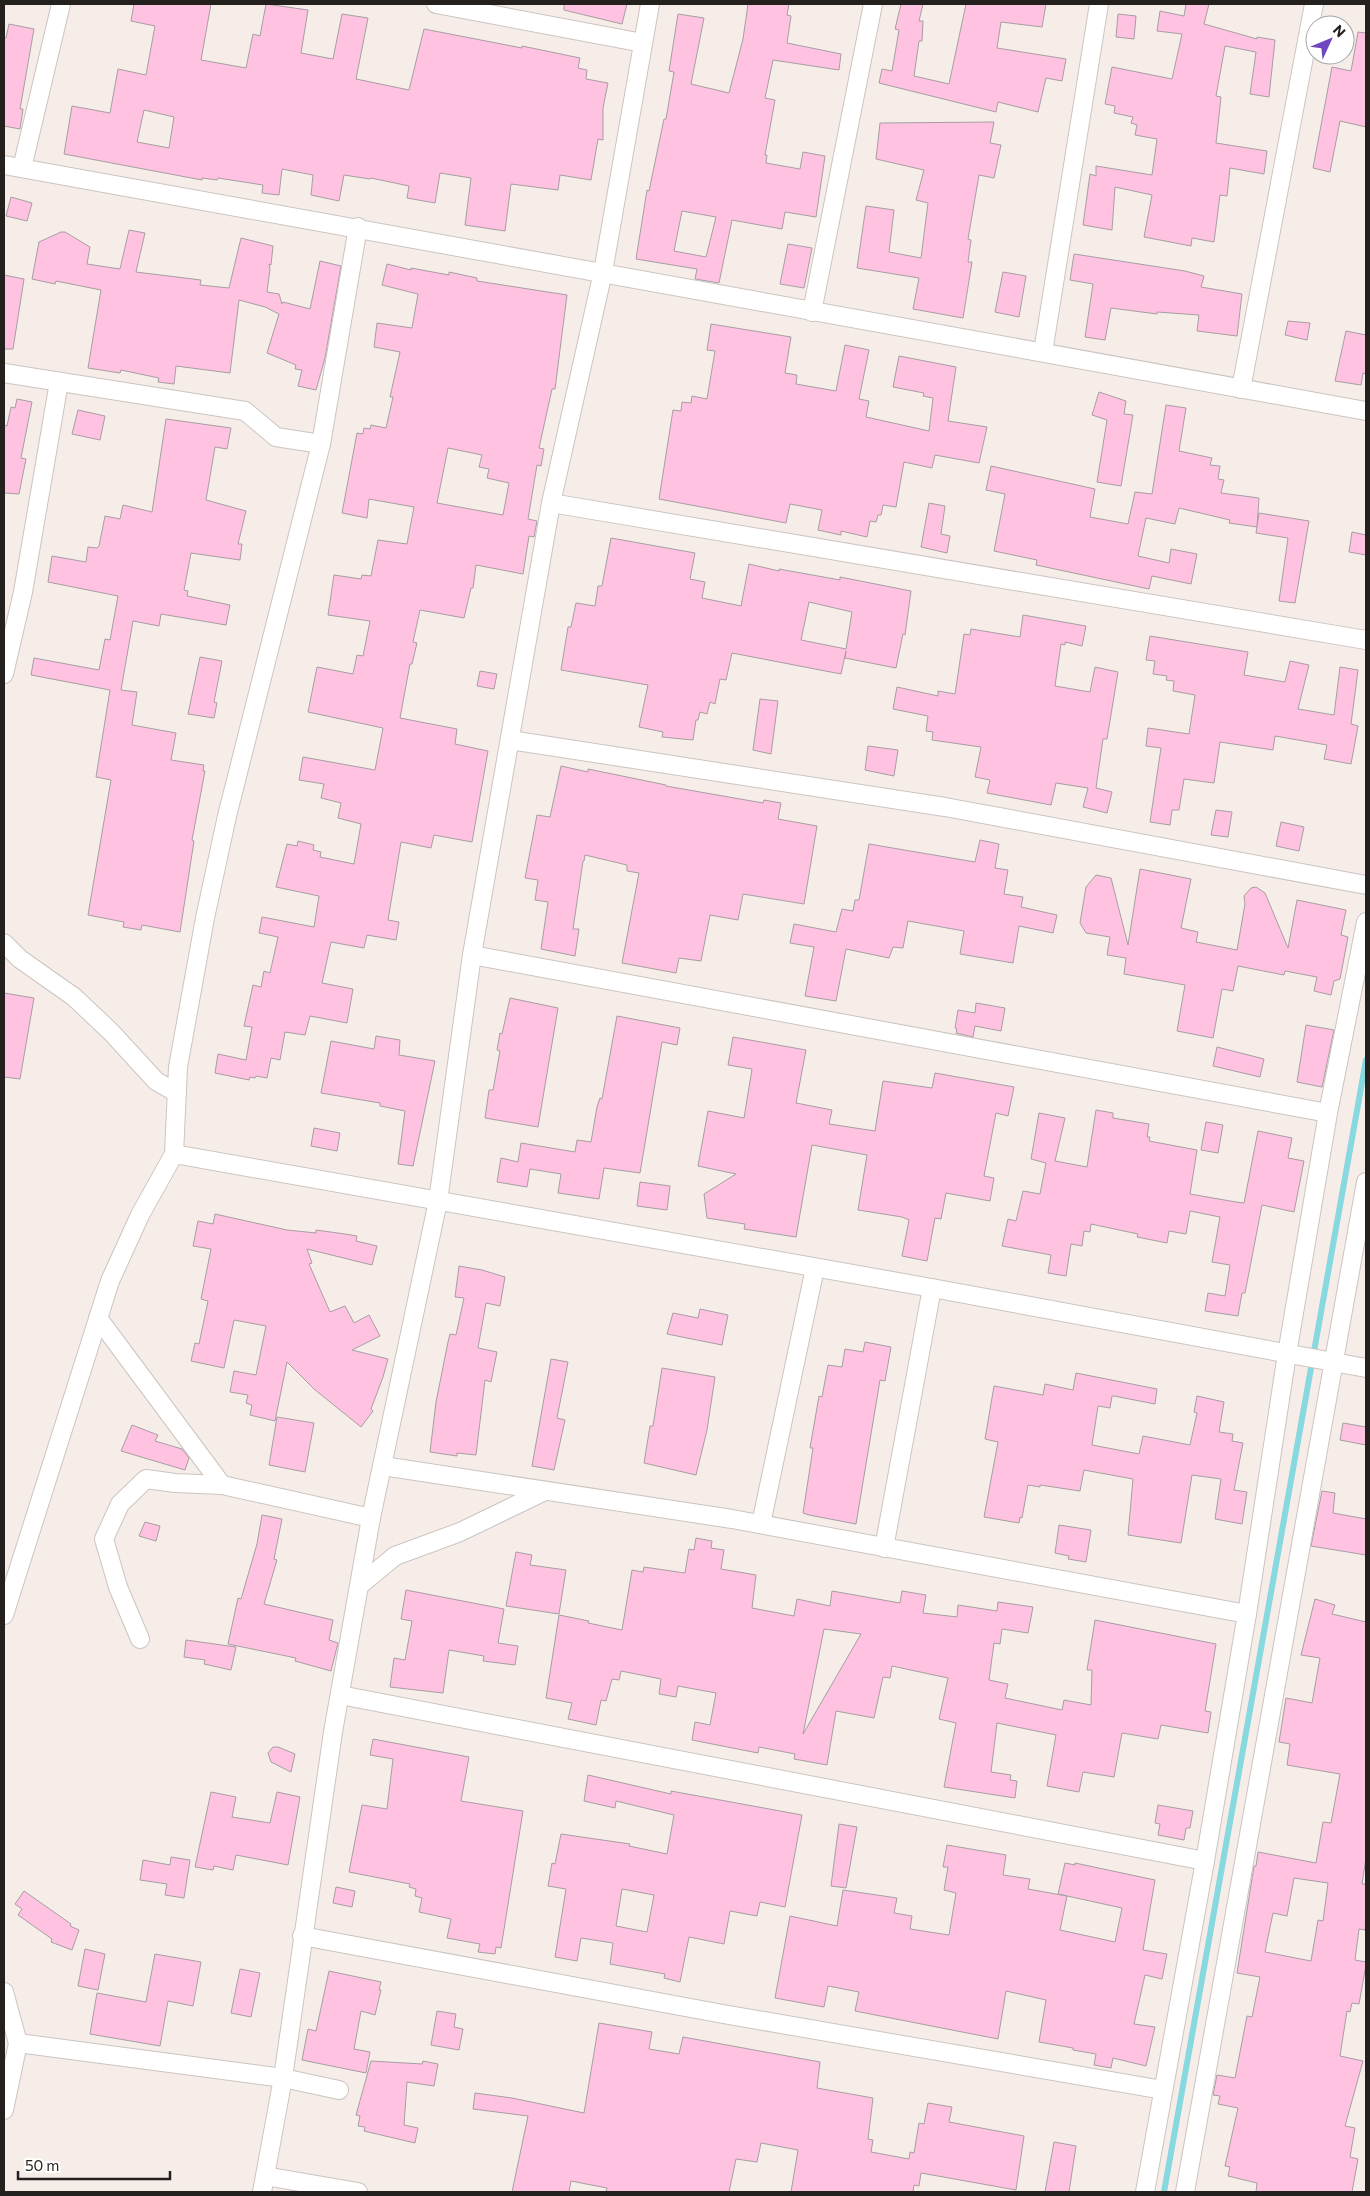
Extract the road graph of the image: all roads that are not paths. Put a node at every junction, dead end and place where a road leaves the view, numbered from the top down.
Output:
1 (61, 4) edge
2 (436, 4) edge
3 (650, 4) edge
4 (872, 4) edge
5 (1098, 4) edge
6 (1314, 4) edge
7 (643, 43) junction
8 (4, 164) edge
9 (22, 168) junction
10 (358, 227) junction
11 (603, 272) junction
12 (812, 312) junction
13 (1043, 352) junction
14 (4, 373) edge
15 (59, 382) junction
16 (1241, 389) junction
17 (1366, 410) edge
18 (321, 444) junction
19 (551, 503) junction
20 (1366, 640) edge
21 (4, 674) edge
22 (510, 740) junction
23 (1366, 885) edge
24 (1366, 922) edge
25 (4, 943) edge
26 (472, 954) junction
27 (177, 1093) junction
28 (1328, 1113) junction
29 (174, 1154) junction
30 (1366, 1182) edge
31 (438, 1201) junction
32 (816, 1268) junction
33 (932, 1288) junction
34 (98, 1318) junction
35 (1293, 1356) junction
36 (1329, 1362) junction
37 (1366, 1368) edge
38 (382, 1466) junction
39 (222, 1485) junction
40 (545, 1491) junction
41 (371, 1518) junction
42 (761, 1524) junction
43 (884, 1548) junction
44 (360, 1585) junction
45 (1246, 1614) junction
46 (4, 1615) edge
47 (140, 1639) dead end
48 (340, 1694) junction
49 (1205, 1862) junction
50 (302, 1936) junction
51 (4, 1992) edge
52 (18, 2043) junction
53 (284, 2078) junction
54 (339, 2090) dead end
55 (1163, 2090) junction
56 (4, 2110) edge
57 (264, 2184) edge
58 (358, 2192) edge
59 (1145, 2192) edge
60 (1185, 2192) edge

1 - 9 street
2 - 7 street
3 - 7 street
4 - 12 street
5 - 13 street
6 - 16 street
7 - 11 street
8 - 9 street
9 - 10 street
10 - 11 street
10 - 18 street
11 - 12 street
11 - 19 street
12 - 13 street
13 - 16 street
14 - 15 street
15 - 18 street
15 - 21 street
16 - 17 street
18 - 27 street
19 - 20 street
19 - 22 street
22 - 23 street
22 - 26 street
24 - 28 street
25 - 27 street
26 - 28 street
26 - 31 street
27 - 29 street
28 - 35 street
29 - 31 street
29 - 34 street
30 - 36 street
31 - 32 street
31 - 38 street
32 - 33 street
32 - 42 street
33 - 35 street
33 - 43 street
34 - 39 street
34 - 46 street
35 - 36 street
35 - 45 street
36 - 37 street
36 - 60 street
38 - 40 street
38 - 41 street
39 - 41 street
39 - 47 street
40 - 42 street
40 - 44 street
41 - 44 street
42 - 43 street
43 - 45 street
44 - 48 street
45 - 49 street
48 - 49 street
48 - 50 street
49 - 55 street
50 - 53 street
50 - 55 street
51 - 52 street
52 - 53 street
52 - 56 street
53 - 54 street
53 - 57 street
55 - 59 street
57 - 58 street

